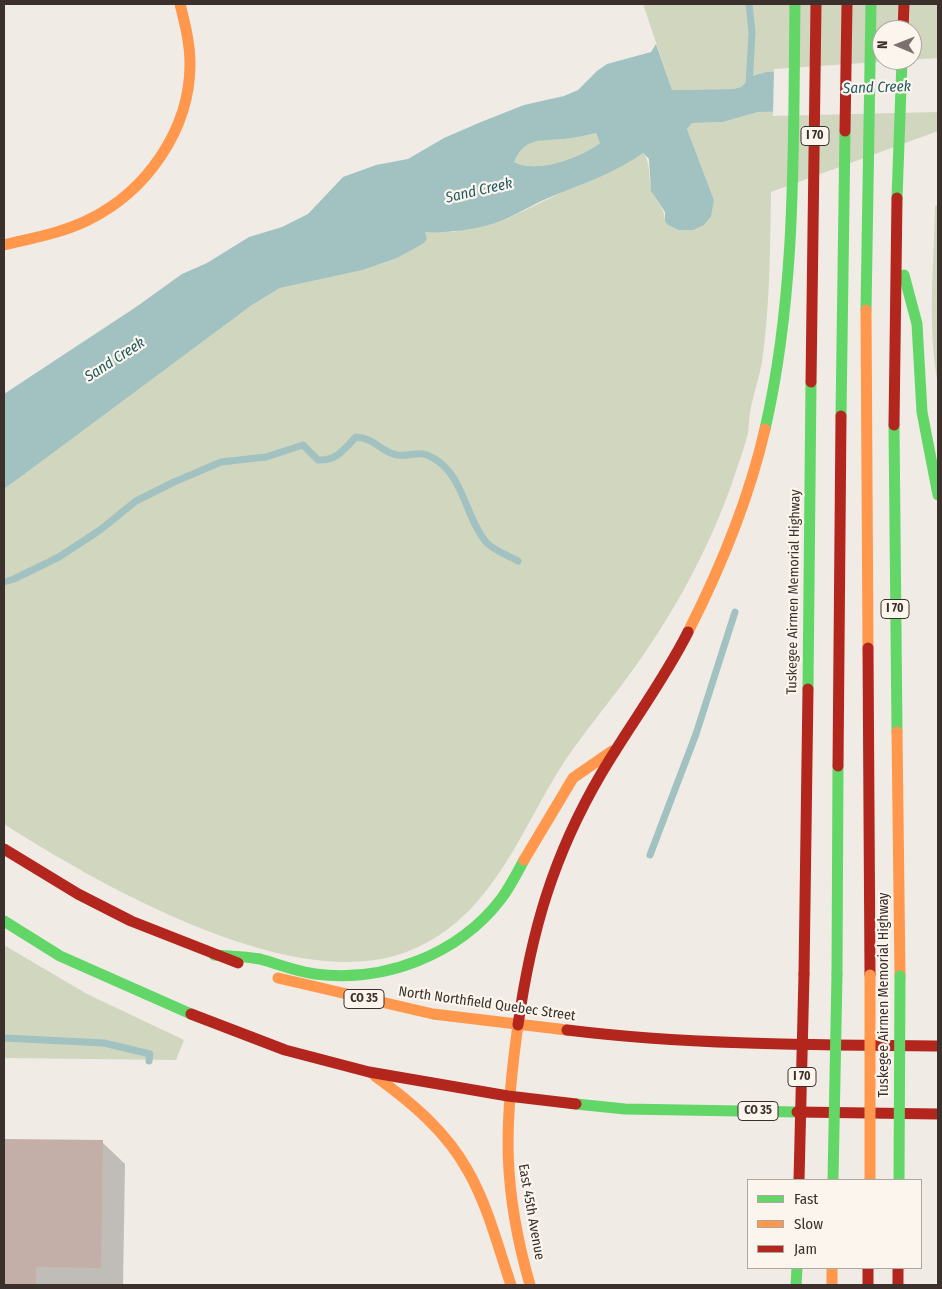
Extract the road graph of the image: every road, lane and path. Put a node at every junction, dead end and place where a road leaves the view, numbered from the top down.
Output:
1 (180, 4) edge
2 (795, 4) edge
3 (816, 4) edge
4 (847, 4) edge
5 (871, 4) edge
6 (904, 4) edge
7 (903, 20) edge
8 (902, 70) edge
9 (896, 242) junction
10 (4, 245) edge
11 (938, 495) edge
12 (615, 749) junction
13 (4, 849) edge
14 (4, 920) edge
15 (214, 955) junction
16 (518, 1025) junction
17 (938, 1046) edge
18 (369, 1072) junction
19 (508, 1096) junction
20 (938, 1114) edge
21 (799, 1179) edge
22 (834, 1179) edge
23 (870, 1179) edge
24 (899, 1179) edge
25 (797, 1269) edge
26 (832, 1269) edge
27 (868, 1269) edge
28 (898, 1269) edge
29 (511, 1285) edge
30 (530, 1285) edge
31 (796, 1285) edge
32 (832, 1285) edge
33 (868, 1285) edge
34 (898, 1285) edge

1 - 10 main road
2 - 12 main road
3 - 21 main road, Tuskegee Airmen Memorial Highway / I 70, bridge
4 - 22 main road, bridge
5 - 23 main road, bridge
6 - 7 main road
8 - 9 main road, Tuskegee Airmen Memorial Highway / I 70
9 - 11 main road
9 - 24 main road, Tuskegee Airmen Memorial Highway / I 70, bridge
12 - 15 main road
12 - 16 main road, East 45th Avenue
13 - 15 main road, North Northfield Quebec Street / CO 35
14 - 18 main road, CO 35
15 - 16 main road, North Northfield Quebec Street / CO 35
16 - 17 main road, North Northfield Quebec Street / CO 35
16 - 19 main road, East 45th Avenue
18 - 19 main road, CO 35
18 - 29 main road
19 - 20 main road, CO 35
19 - 30 main road, East 45th Avenue
25 - 31 main road
26 - 32 main road
27 - 33 main road
28 - 34 main road

